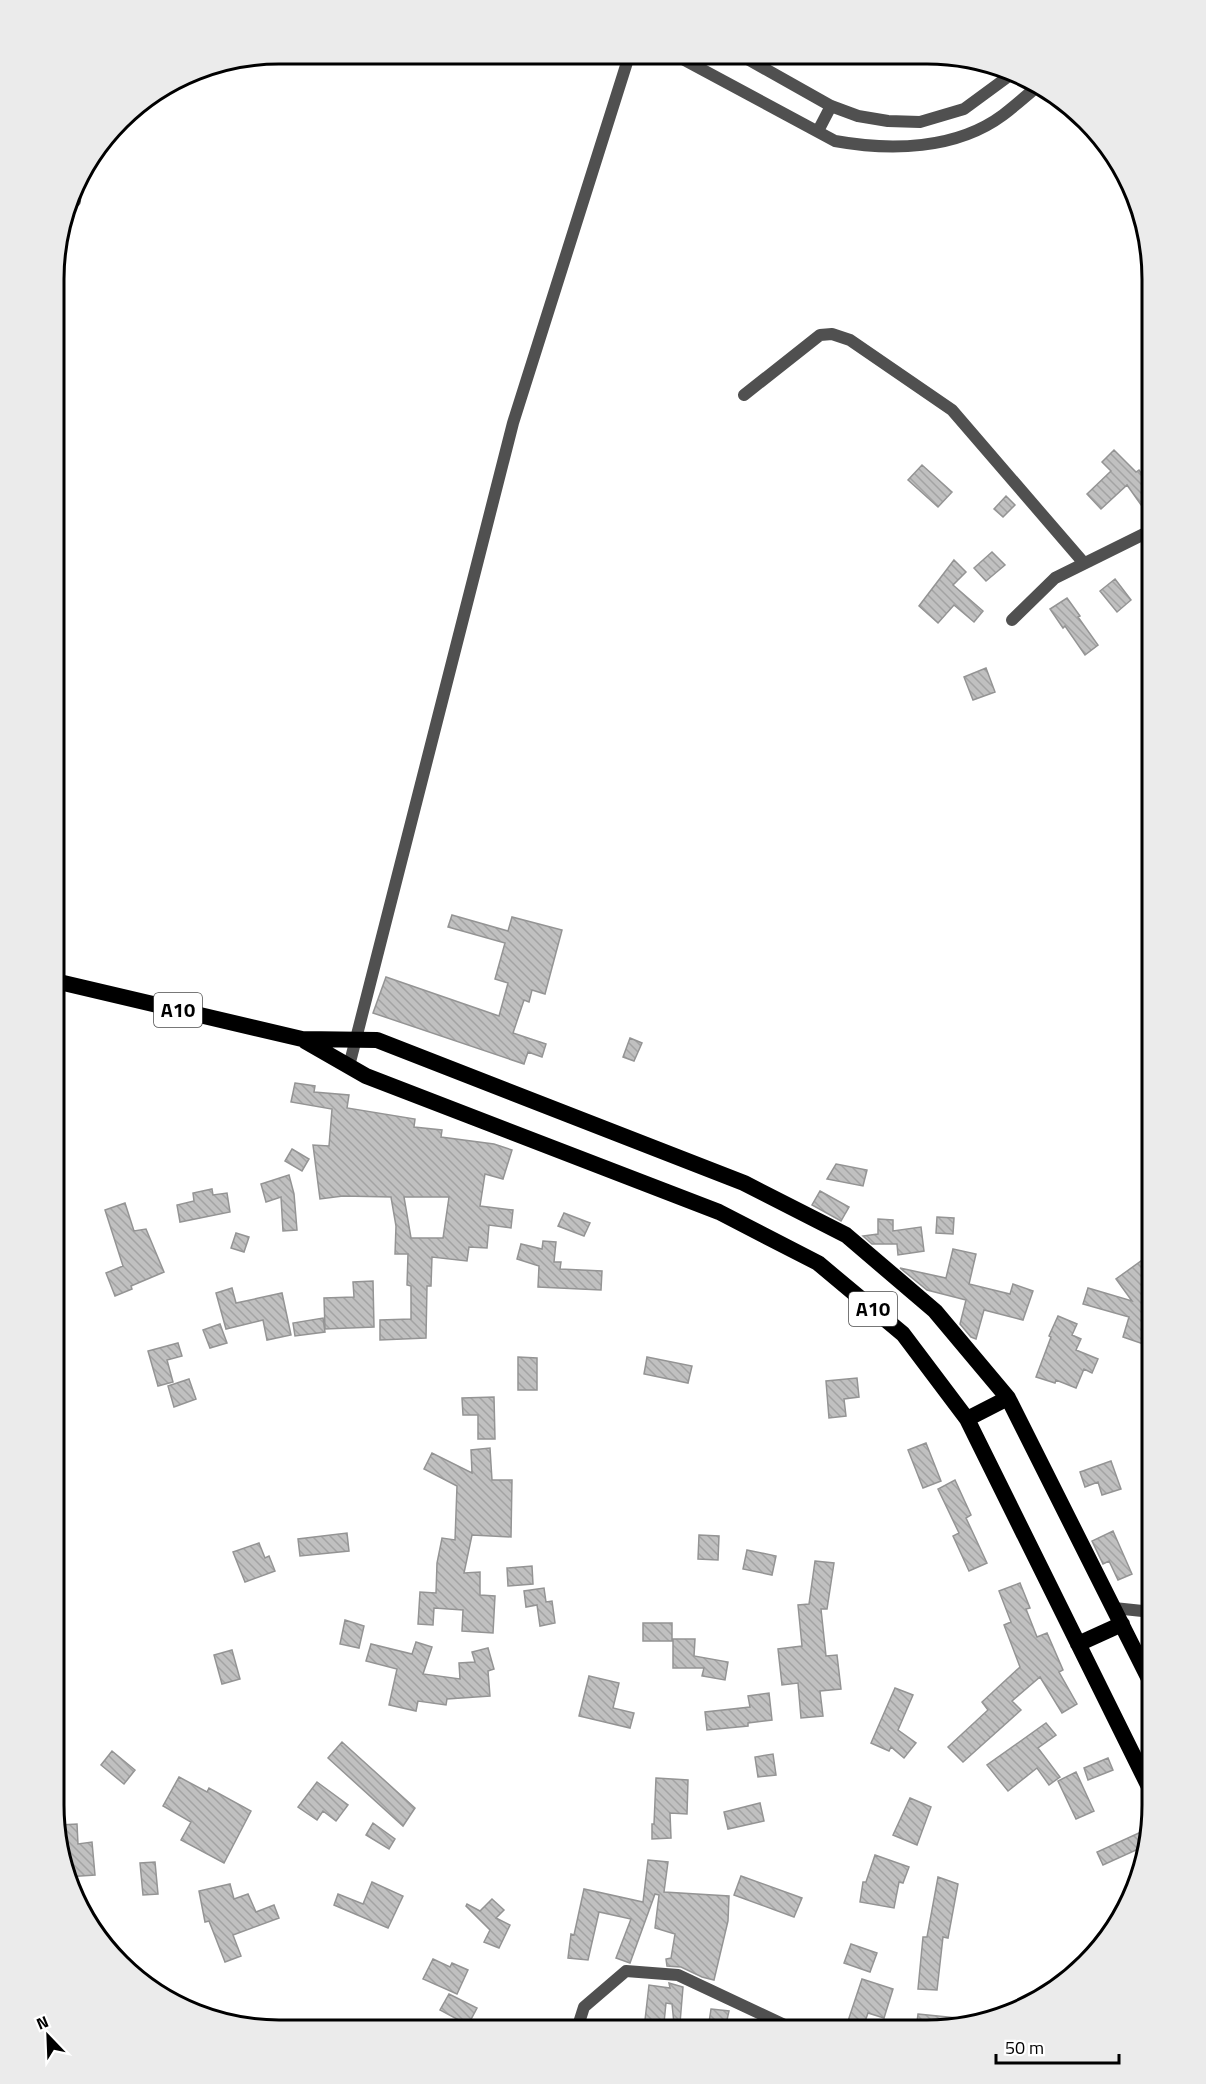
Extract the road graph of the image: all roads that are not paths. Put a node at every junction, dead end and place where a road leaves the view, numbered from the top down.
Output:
1 (626, 64) edge
2 (692, 64) edge
3 (756, 64) edge
4 (1004, 79) edge
5 (1031, 92) edge
6 (831, 106) junction
7 (818, 131) junction
8 (744, 395) dead end
9 (1142, 535) edge
10 (1083, 562) junction
11 (1012, 620) dead end
12 (64, 983) edge
13 (302, 1039) junction
14 (356, 1040) junction
15 (349, 1066) junction
16 (1008, 1398) junction
17 (967, 1419) junction
18 (1114, 1608) junction
19 (1142, 1611) edge
20 (1122, 1624) junction
21 (1078, 1644) junction
22 (1142, 1665) edge
23 (1142, 1771) edge
24 (580, 2020) edge
25 (774, 2020) edge

1 - 14 street
2 - 7 street
3 - 6 street
4 - 6 street
5 - 7 street
6 - 7 street
8 - 10 street
9 - 10 street
10 - 11 street
12 - 13 highway, A10
13 - 14 highway, A10
13 - 15 highway, A10
14 - 15 street
14 - 16 highway, A10
15 - 17 highway, A10
16 - 17 highway
16 - 18 highway, A10
17 - 21 highway, A10
18 - 19 street
18 - 20 highway, A10
20 - 21 highway
20 - 22 highway, A10
21 - 23 highway, A10
24 - 25 street

